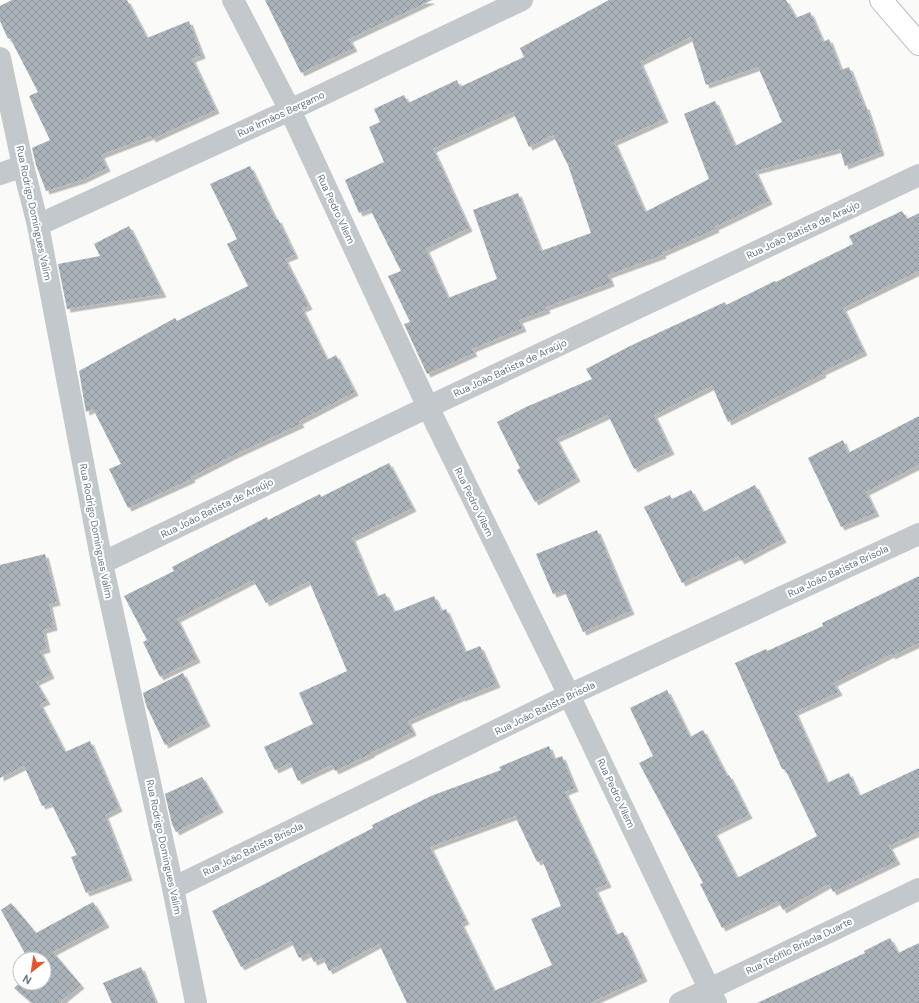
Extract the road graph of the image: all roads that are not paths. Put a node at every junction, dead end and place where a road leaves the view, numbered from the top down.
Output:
1 (233, 0) edge
2 (522, 0) edge
3 (881, 0) edge
4 (919, 44) edge
5 (0, 58) edge
6 (290, 110) junction
7 (23, 166) junction
8 (0, 174) edge
9 (919, 175) edge
10 (38, 225) junction
11 (428, 407) junction
12 (919, 534) edge
13 (102, 563) junction
14 (569, 695) junction
15 (173, 888) junction
16 (919, 889) edge
17 (712, 996) edge
18 (196, 1003) edge
19 (680, 1003) edge

1 - 6 street, Rua Pedro Vilem
2 - 6 street, Rua Irmãos Bergamo
3 - 4 street
5 - 7 street, Rua Rodrigo Domingues Valim
6 - 10 street, Rua Irmãos Bergamo
6 - 11 street, Rua Pedro Vilem
7 - 8 street
7 - 10 street, Rua Rodrigo Domingues Valim
9 - 11 street, Rua João Batista de Araújo
10 - 13 street, Rua Rodrigo Domingues Valim
11 - 13 street, Rua João Batista de Araújo
11 - 14 street, Rua Pedro Vilem
12 - 14 street, Rua João Batista Brisola
13 - 15 street, Rua Rodrigo Domingues Valim
14 - 15 street, Rua João Batista Brisola
14 - 17 street, Rua Pedro Vilem
15 - 18 street, Rua Rodrigo Domingues Valim
16 - 17 street, Rua Teófilo Brisola Duarte
17 - 19 street, Rua Teófilo Brisola Duarte

